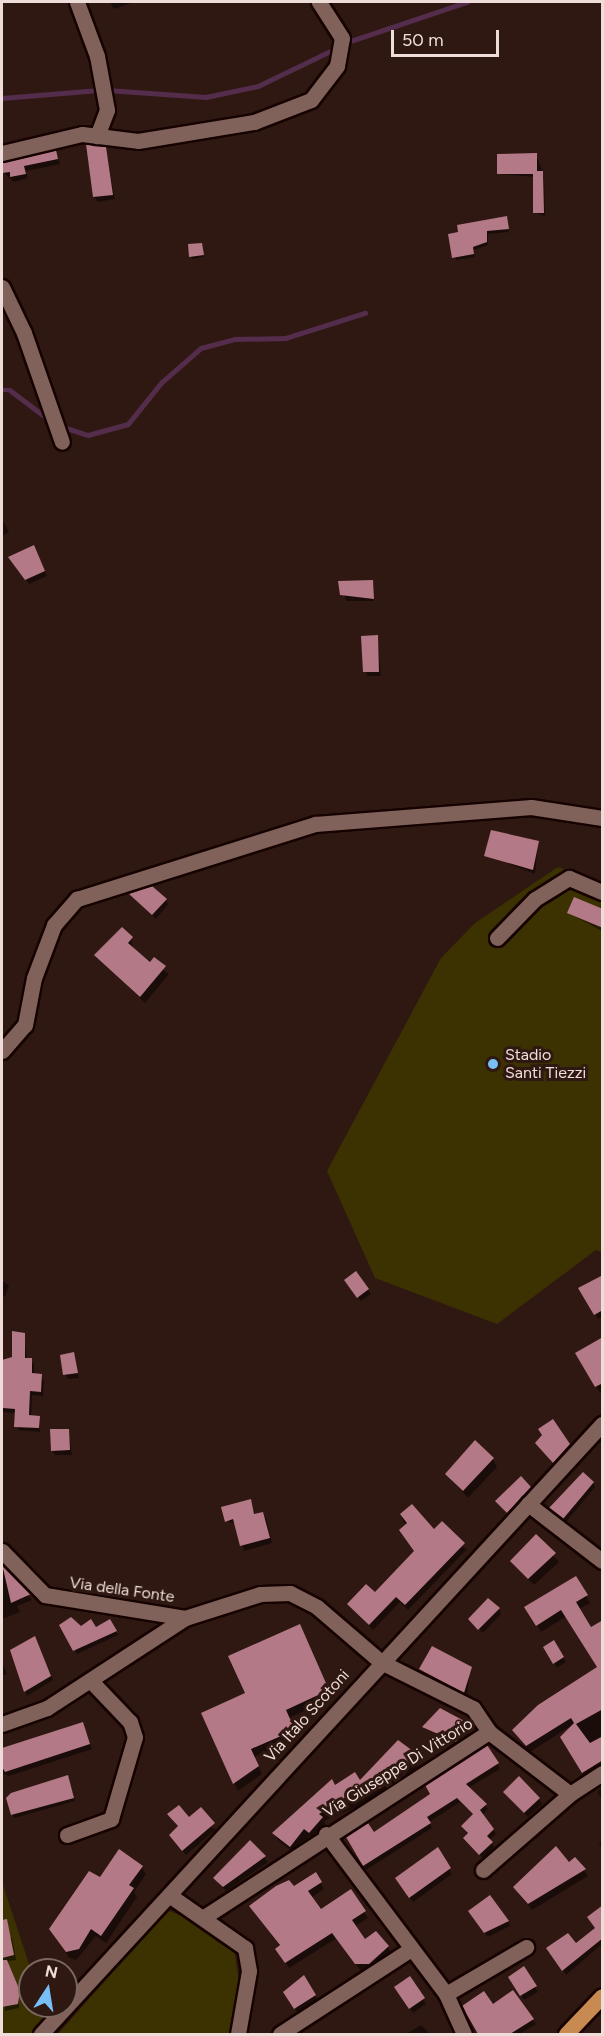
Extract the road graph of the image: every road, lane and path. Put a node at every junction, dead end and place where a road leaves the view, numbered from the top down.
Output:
1 (76, 2) edge
2 (319, 2) edge
3 (97, 136) junction
4 (2, 153) edge
5 (2, 286) edge
6 (62, 442) dead end
7 (603, 818) edge
8 (603, 892) edge
9 (497, 938) dead end
10 (2, 1051) edge
11 (603, 1424) edge
12 (528, 1504) junction
13 (2, 1551) edge
14 (603, 1561) edge
15 (185, 1618) junction
16 (381, 1662) junction
17 (91, 1681) junction
18 (2, 1724) edge
19 (489, 1732) junction
20 (603, 1773) edge
21 (570, 1794) junction
22 (326, 1834) junction
23 (67, 1835) dead end
24 (483, 1870) dead end
25 (170, 1894) junction
26 (204, 1917) junction
27 (526, 1947) dead end
28 (408, 1951) junction
29 (446, 1994) junction
30 (603, 1996) edge
31 (41, 2034) edge
32 (238, 2034) edge
33 (280, 2034) edge
34 (464, 2034) edge
35 (566, 2034) edge

1 - 3 street
2 - 3 street
3 - 4 street
5 - 6 street
7 - 10 street
8 - 9 street
11 - 12 street, Via Italo Scotoni
12 - 14 street
12 - 16 street, Via Italo Scotoni
13 - 15 street, Via della Fonte
15 - 16 street
15 - 17 street
16 - 19 street
16 - 25 street, Via Italo Scotoni
17 - 18 street
17 - 23 street
19 - 21 street
19 - 22 street, Via Giuseppe Di Vittorio
20 - 21 street
21 - 24 street
22 - 26 street, Via Giuseppe Di Vittorio
22 - 28 street, Via Giuseppe Di Vittorio
25 - 26 street
25 - 31 street, Via Italo Scotoni
26 - 32 street
27 - 29 street
28 - 29 street, Via Giuseppe Di Vittorio
28 - 33 street
29 - 34 street, Via Giuseppe Di Vittorio
30 - 35 main road

